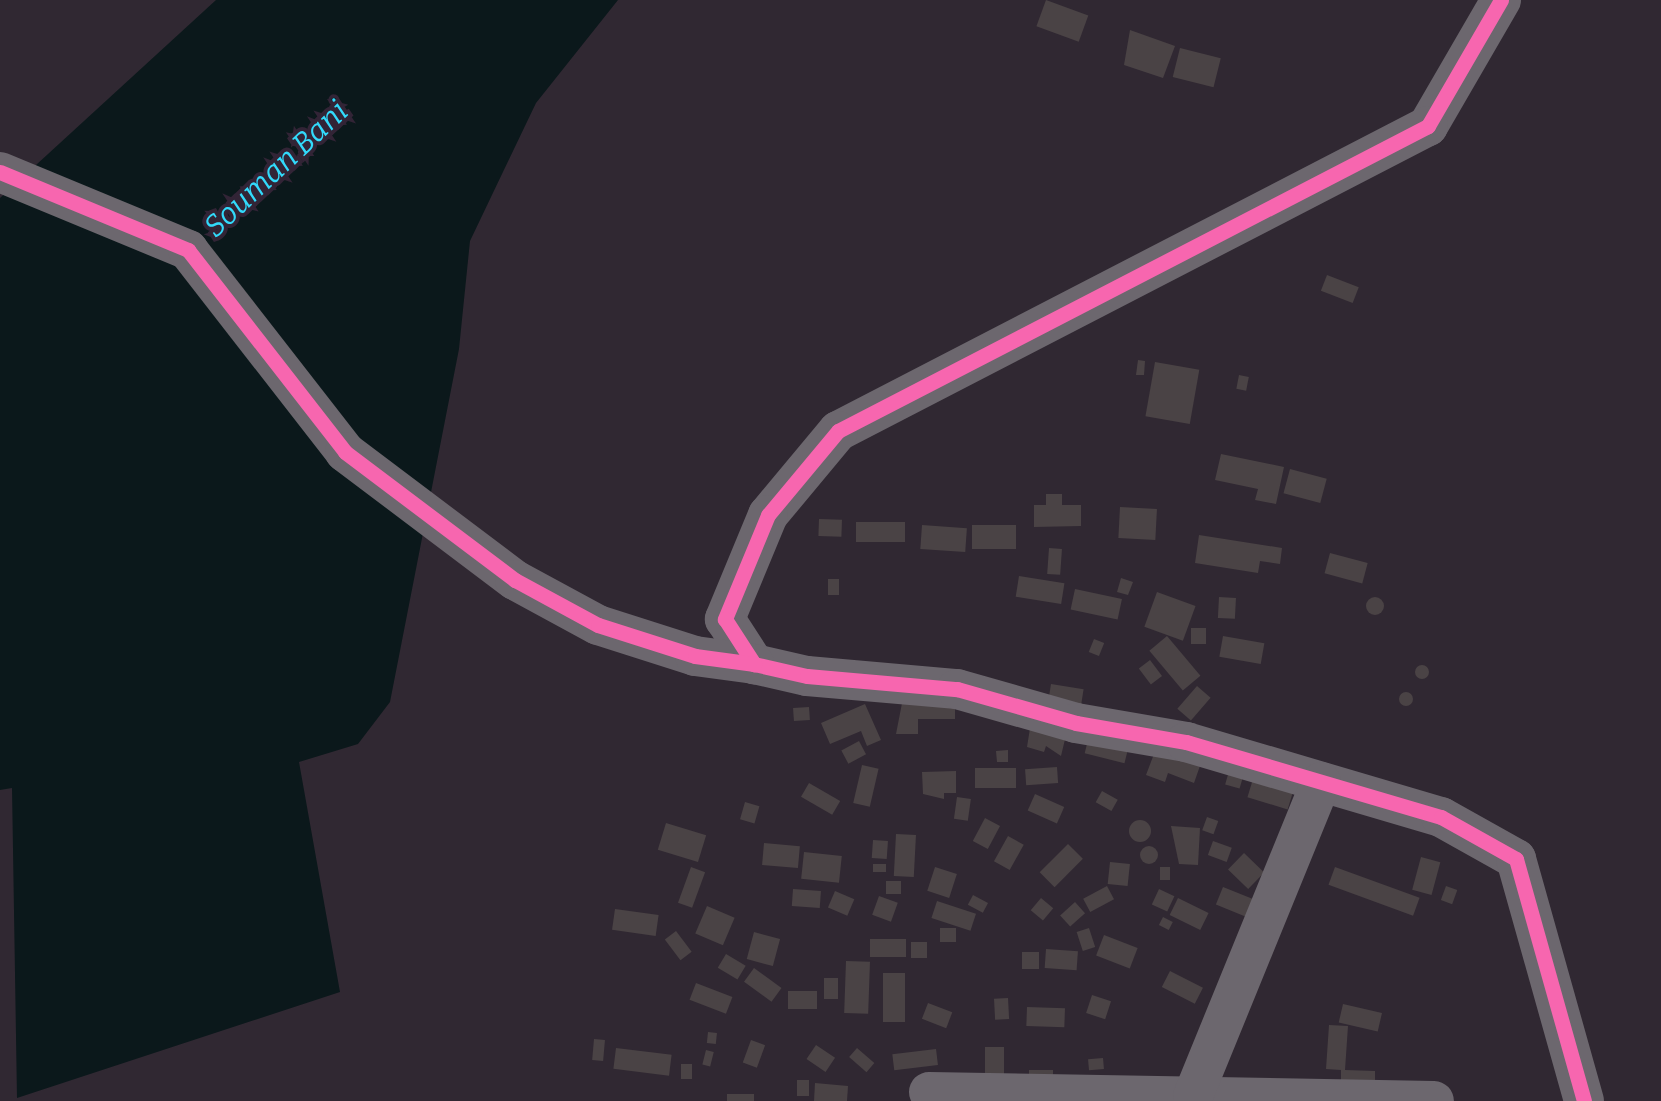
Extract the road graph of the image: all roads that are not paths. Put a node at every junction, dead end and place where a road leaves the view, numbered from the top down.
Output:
1 (1501, 0) edge
2 (0, 172) edge
3 (754, 664) junction
4 (1321, 782) junction
5 (929, 1092) dead end
6 (1193, 1096) junction
7 (1434, 1101) edge
8 (1584, 1101) edge

1 - 3 street
2 - 3 street
3 - 4 street
4 - 6 street
4 - 8 street
5 - 6 street
6 - 7 street

